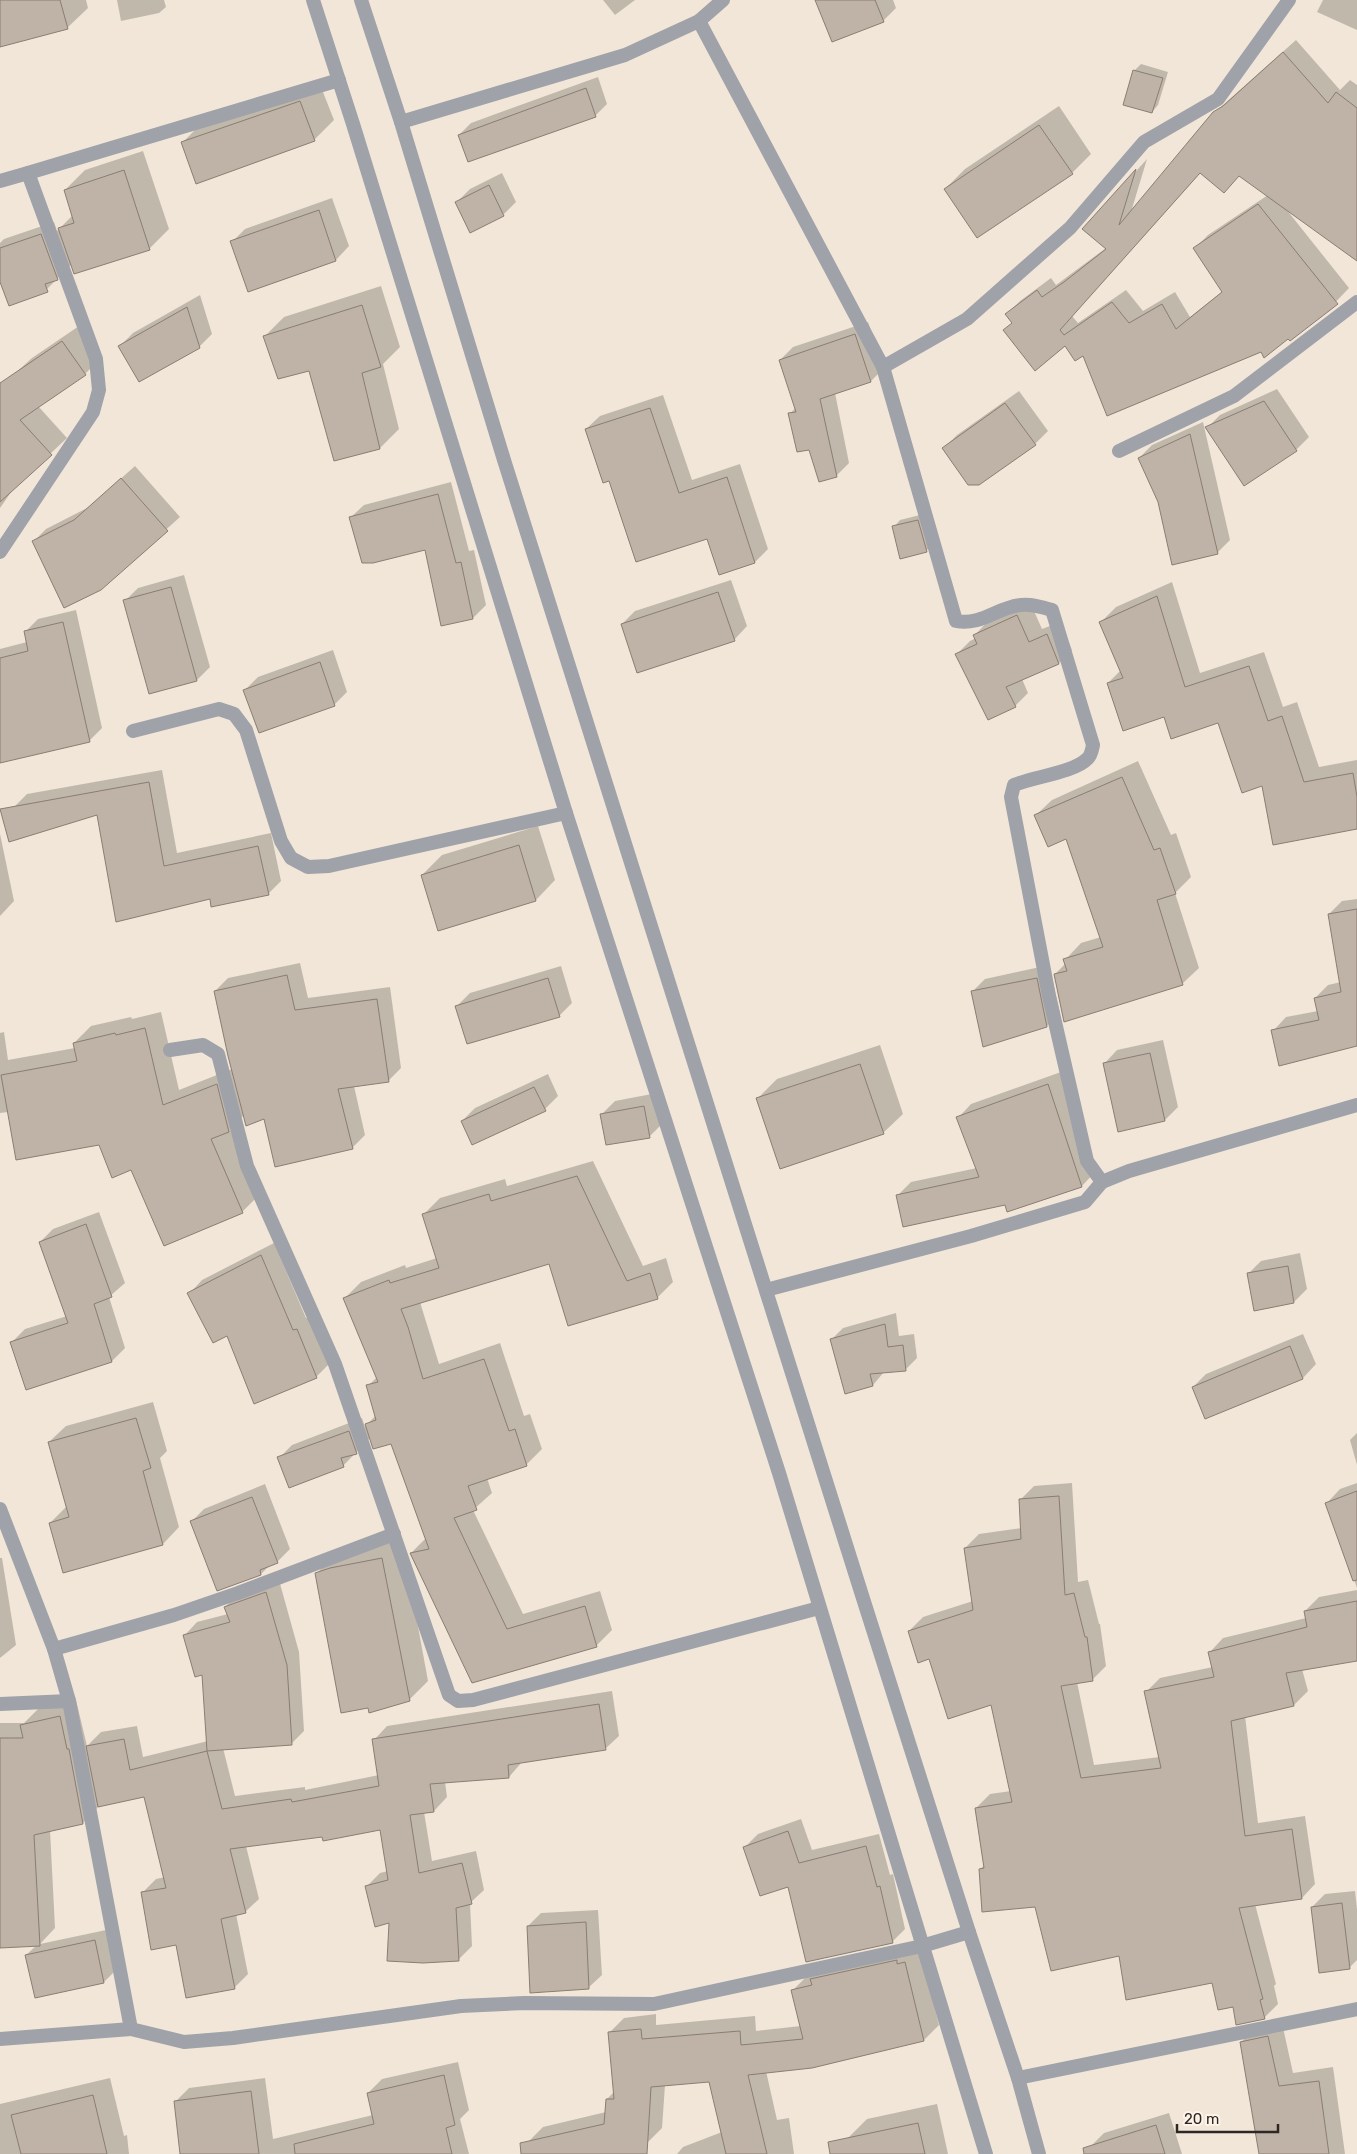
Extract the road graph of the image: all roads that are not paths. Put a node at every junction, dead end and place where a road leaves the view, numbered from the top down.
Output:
1 (313, 0) edge
2 (361, 0) edge
3 (723, 0) edge
4 (1289, 0) edge
5 (699, 21) junction
6 (339, 80) junction
7 (401, 122) junction
8 (28, 172) junction
9 (0, 181) edge
10 (1357, 302) edge
11 (883, 367) junction
12 (1119, 451) dead end
13 (0, 552) edge
14 (133, 731) dead end
15 (566, 813) junction
16 (170, 1050) dead end
17 (1357, 1105) edge
18 (1102, 1182) junction
19 (766, 1290) junction
20 (0, 1510) edge
21 (394, 1534) junction
22 (819, 1608) junction
23 (54, 1649) junction
24 (69, 1701) junction
25 (0, 1704) edge
26 (969, 1932) junction
27 (922, 1946) junction
28 (1357, 2009) edge
29 (131, 2030) junction
30 (0, 2039) edge
31 (1018, 2078) junction
32 (986, 2154) edge
33 (1039, 2154) edge

1 - 6 street
2 - 7 street
3 - 5 street
4 - 11 street
5 - 7 street
5 - 11 street
6 - 8 street
6 - 15 street
7 - 19 street
8 - 9 street
8 - 13 street
10 - 12 street
11 - 18 street
14 - 15 street
15 - 22 street
16 - 21 street
17 - 18 street
18 - 19 street
19 - 26 street
20 - 23 street
21 - 22 street
21 - 23 street
22 - 27 street
23 - 24 street
24 - 25 street
24 - 29 street
26 - 27 street
26 - 31 street
27 - 29 street
27 - 32 street
28 - 31 street
29 - 30 street
31 - 33 street

